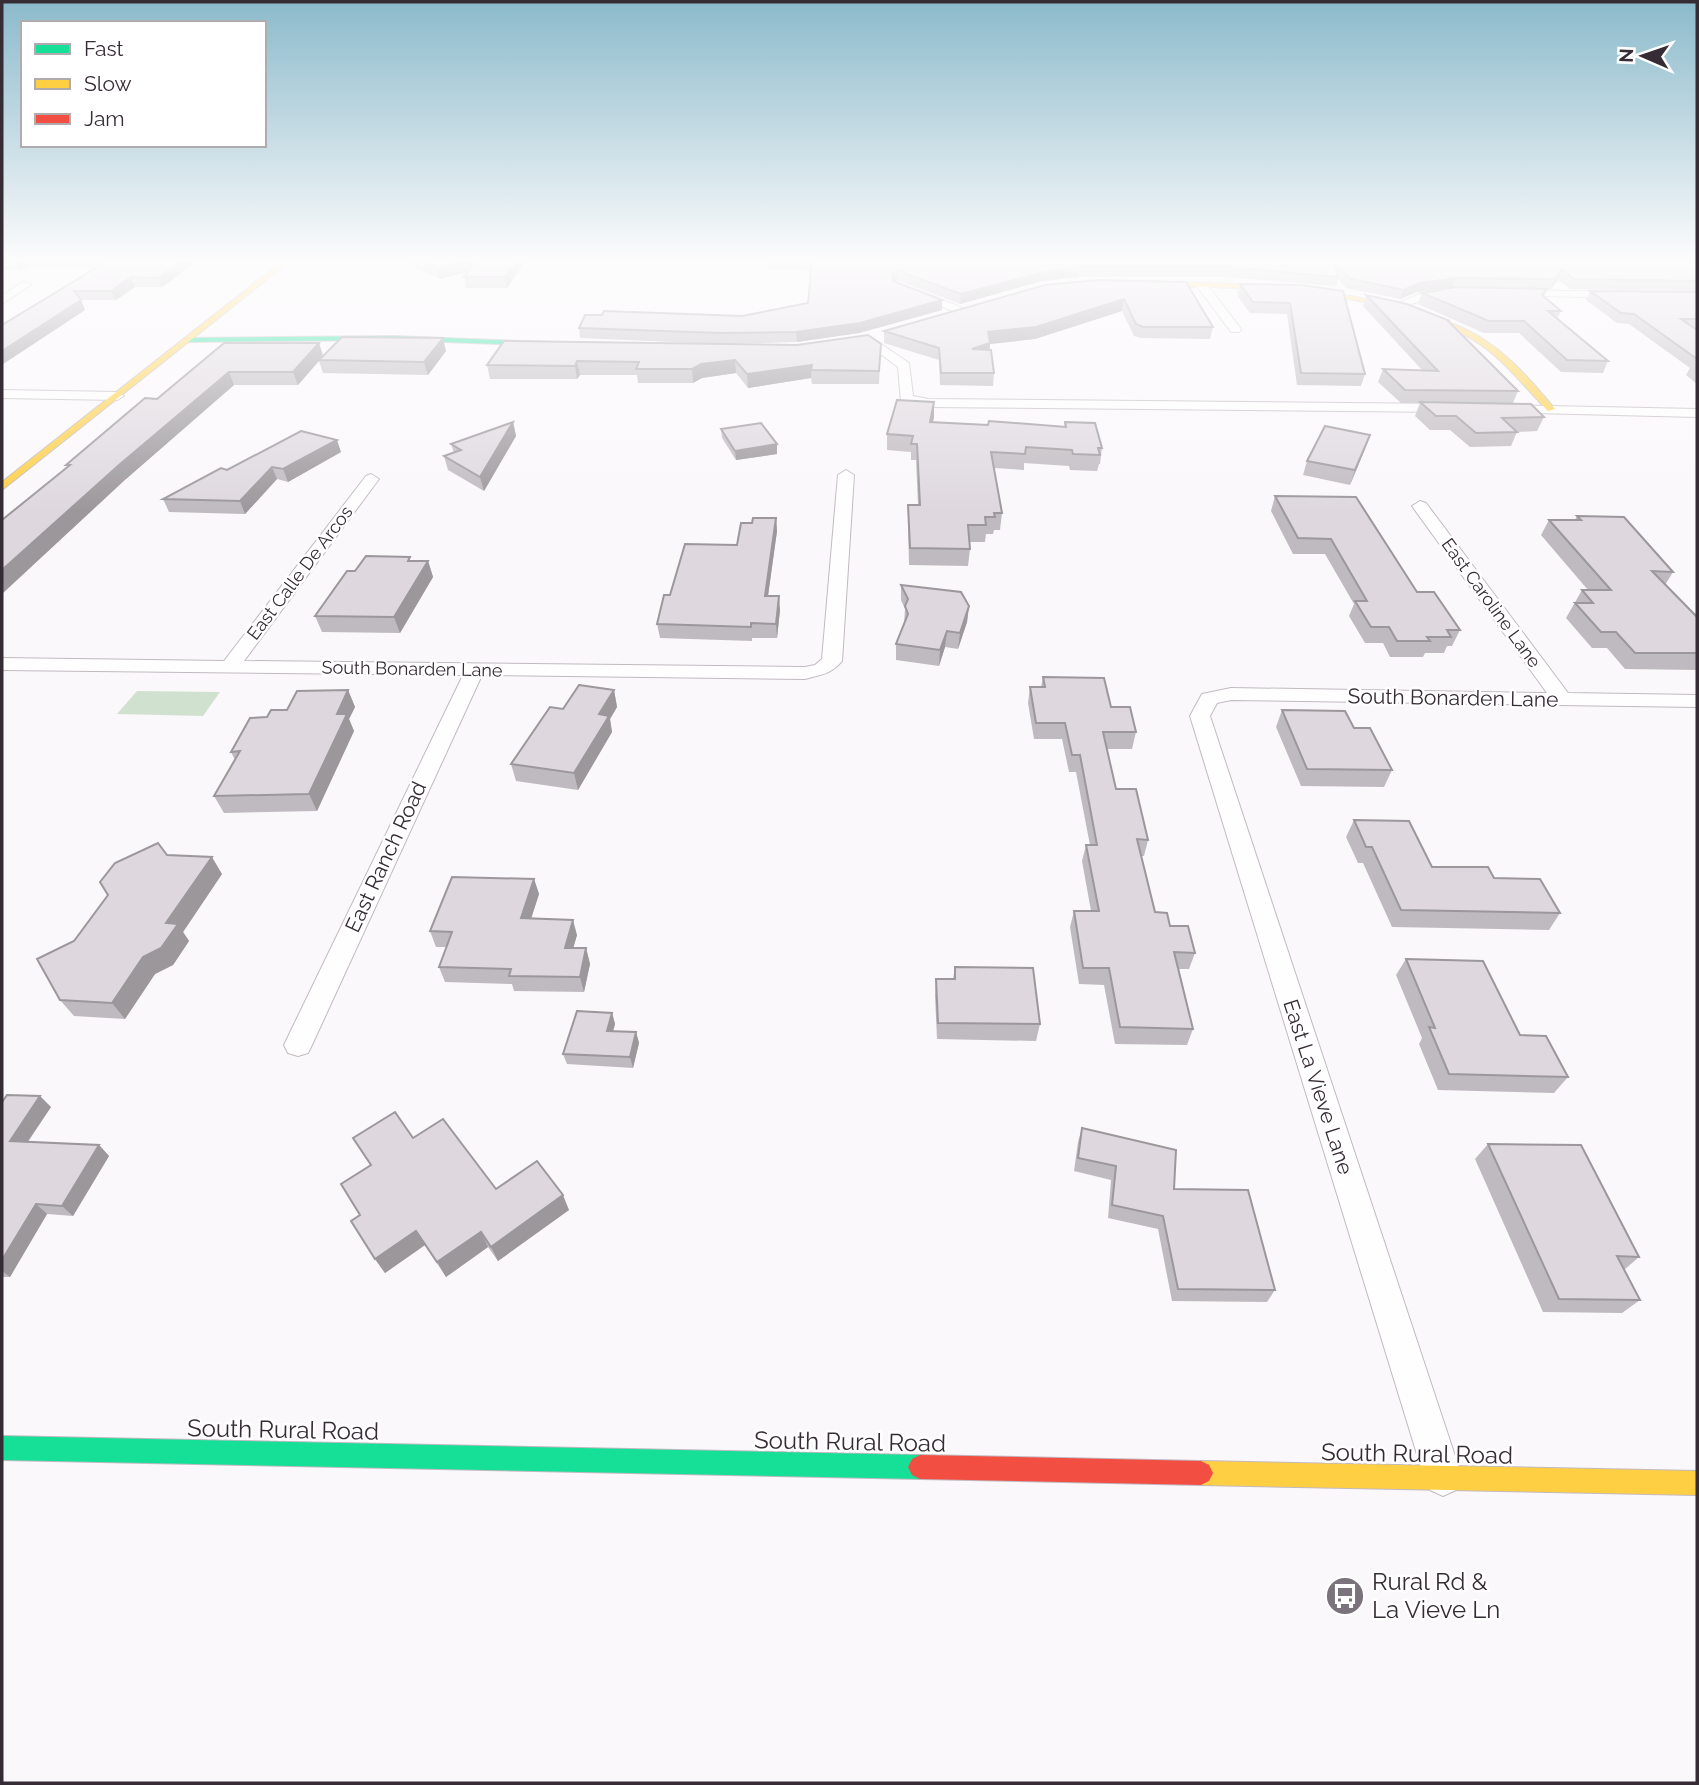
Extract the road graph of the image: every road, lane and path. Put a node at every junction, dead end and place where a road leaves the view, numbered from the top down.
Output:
1 (181, 345) edge
2 (870, 345) edge
3 (1486, 345) edge
4 (2, 394) edge
5 (117, 396) junction
6 (1468, 408) edge
7 (1495, 409) edge
8 (1551, 409) junction
9 (1697, 413) edge
10 (846, 475) dead end
11 (370, 479) dead end
12 (2, 487) edge
13 (1420, 506) dead end
14 (2, 664) edge
15 (229, 667) junction
16 (475, 670) junction
17 (1209, 698) joint
18 (1562, 699) junction
19 (1697, 701) edge
20 (298, 1045) dead end
21 (2, 1448) edge
22 (1443, 1477) junction
23 (1697, 1483) edge

1 - 5 main road
2 - 6 street
3 - 8 main road
4 - 5 street
5 - 12 main road
7 - 8 street
8 - 9 street
10 - 16 street, South Bonarden Lane
11 - 15 street, East Calle De Arcos
13 - 18 street, East Caroline Lane
14 - 15 street, South Bonarden Lane
15 - 16 street, South Bonarden Lane
16 - 20 street, East Ranch Road
17 - 18 street, South Bonarden Lane
17 - 22 street, East La Vieve Lane
18 - 19 street, South Bonarden Lane
21 - 22 main road, South Rural Road
22 - 23 main road, South Rural Road

